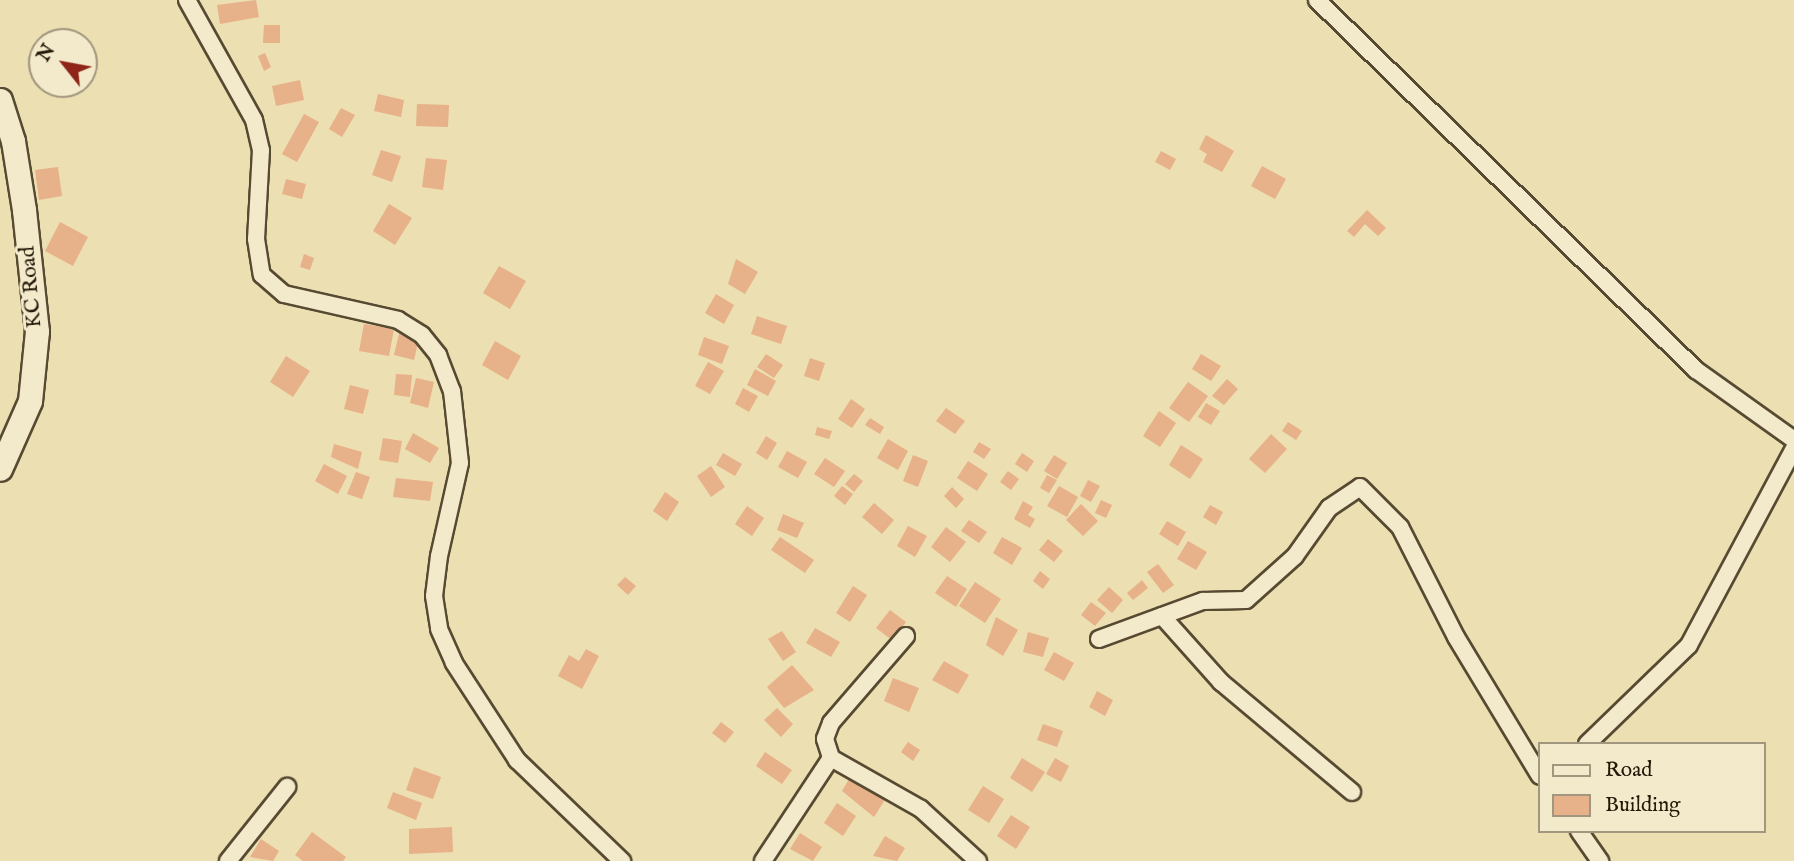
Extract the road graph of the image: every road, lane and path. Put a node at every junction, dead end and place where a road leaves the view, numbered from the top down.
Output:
1 (187, 0) edge
2 (1317, 0) edge
3 (0, 100) edge
4 (1794, 440) edge
5 (1794, 447) edge
6 (0, 469) edge
7 (1161, 616) junction
8 (906, 636) dead end
9 (1099, 639) dead end
10 (1589, 742) edge
11 (831, 758) junction
12 (1538, 773) edge
13 (287, 788) dead end
14 (1352, 792) dead end
15 (1580, 833) edge
16 (228, 861) edge
17 (622, 861) edge
18 (763, 861) edge
19 (978, 861) edge
20 (1600, 861) edge

1 - 17 street
2 - 4 street
3 - 6 main road, KC Road
5 - 10 street
7 - 9 street
7 - 12 street
7 - 14 street
8 - 11 street
11 - 18 street
11 - 19 street
13 - 16 street
15 - 20 street

